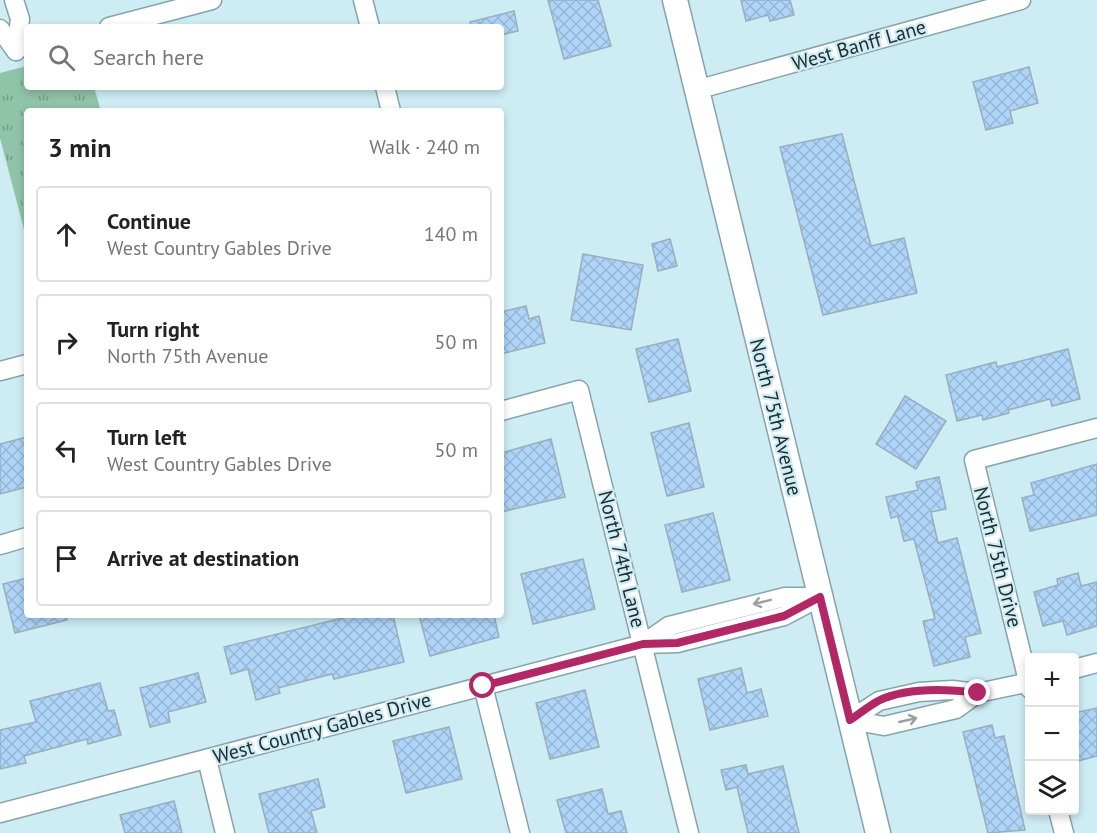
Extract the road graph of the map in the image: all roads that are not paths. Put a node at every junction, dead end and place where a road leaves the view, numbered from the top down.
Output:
1 (14, 0) edge
2 (212, 0) edge
3 (363, 0) edge
4 (675, 0) edge
5 (1022, 0) edge
6 (120, 24) edge
7 (368, 24) edge
8 (0, 29) edge
9 (14, 52) edge
10 (386, 90) edge
11 (696, 90) junction
12 (390, 108) edge
13 (24, 365) edge
14 (0, 371) edge
15 (504, 410) edge
16 (1097, 428) edge
17 (24, 538) edge
18 (0, 545) edge
19 (820, 597) junction
20 (643, 644) junction
21 (1097, 663) edge
22 (1025, 668) edge
23 (1079, 668) edge
24 (1025, 685) edge
25 (483, 686) junction
26 (978, 693) junction
27 (850, 720) junction
28 (207, 759) junction
29 (0, 813) edge
30 (1059, 815) edge
31 (225, 833) edge
32 (520, 833) edge
33 (689, 833) edge
34 (878, 833) edge
35 (1064, 833) edge

1 - 9 street
2 - 6 street
3 - 7 street
4 - 11 main road, North 75th Avenue
5 - 11 street, West Banff Lane
8 - 9 street
10 - 12 street
11 - 19 main road, North 75th Avenue
13 - 14 street
15 - 20 street, North 74th Lane
16 - 22 street, North 75th Drive
17 - 18 street
19 - 20 street, West Country Gables Drive
19 - 27 main road, North 75th Avenue
20 - 25 street, West Country Gables Drive
20 - 33 street, North 74th Lane
21 - 23 street
24 - 26 street
25 - 28 street, West Country Gables Drive
25 - 32 street
26 - 27 street
27 -> 26 street
27 - 34 main road, North 75th Avenue
28 - 29 street, West Country Gables Drive
28 - 31 street
30 - 35 street

